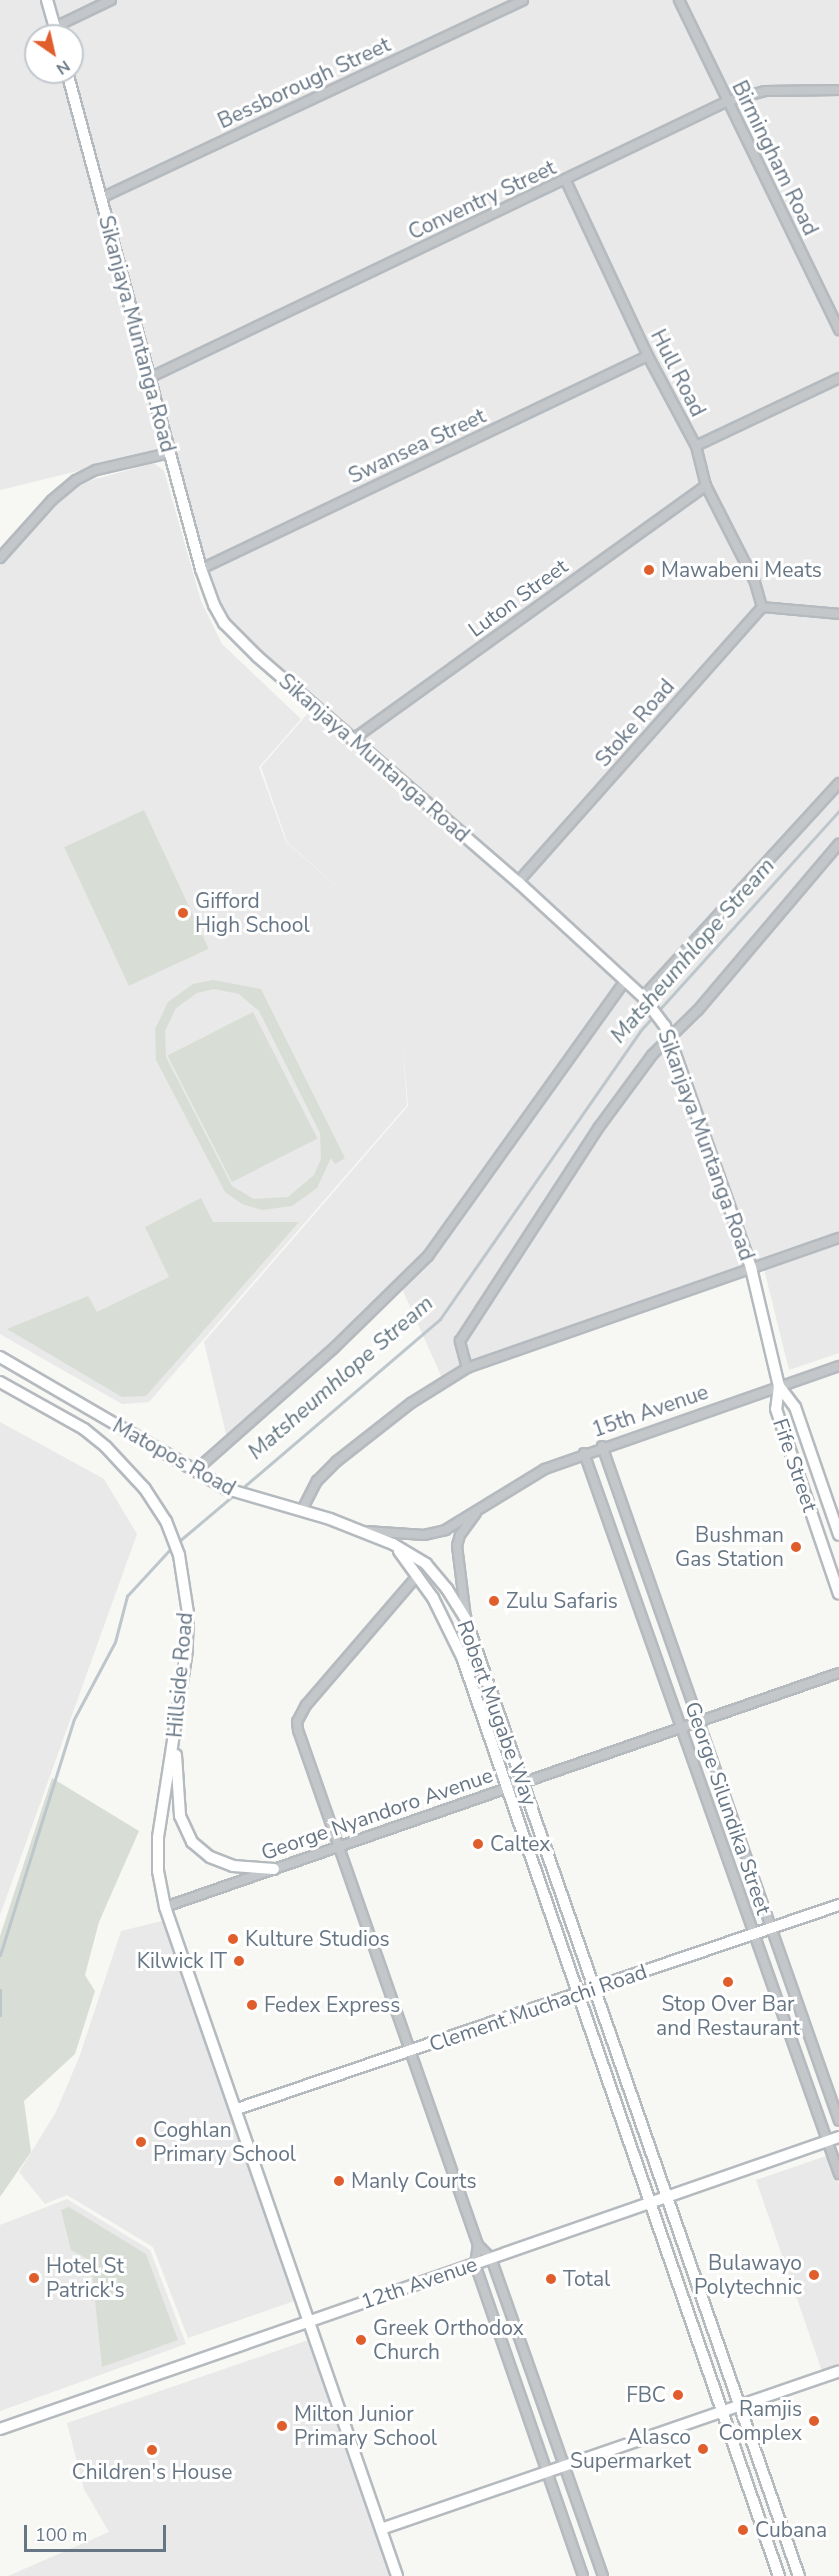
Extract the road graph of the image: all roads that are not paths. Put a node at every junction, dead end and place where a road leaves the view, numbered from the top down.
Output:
1 (47, 0) edge
2 (111, 0) edge
3 (523, 0) edge
4 (679, 0) edge
5 (54, 24) edge
6 (70, 24) edge
7 (70, 84) edge
8 (839, 90) edge
9 (728, 101) junction
10 (566, 181) junction
11 (101, 198) junction
12 (839, 330) edge
13 (648, 356) junction
14 (149, 378) junction
15 (839, 378) edge
16 (696, 446) junction
17 (169, 453) junction
18 (706, 486) junction
19 (0, 558) edge
20 (201, 569) junction
21 (762, 607) junction
22 (839, 614) edge
23 (352, 740) junction
24 (839, 783) edge
25 (839, 844) edge
26 (518, 882) junction
27 (624, 982) junction
28 (646, 1001) junction
29 (668, 1031) junction
30 (839, 1238) edge
31 (751, 1268) junction
32 (0, 1358) edge
33 (839, 1366) edge
34 (467, 1368) junction
35 (0, 1382) edge
36 (779, 1386) junction
37 (602, 1446) junction
38 (584, 1453) junction
39 (195, 1471) junction
40 (481, 1508) junction
41 (302, 1510) junction
42 (364, 1531) junction
43 (839, 1535) edge
44 (393, 1544) junction
45 (418, 1575) junction
46 (839, 1594) edge
47 (466, 1620) junction
48 (839, 1673) edge
49 (699, 1721) junction
50 (681, 1728) junction
51 (175, 1743) junction
52 (523, 1782) junction
53 (507, 1787) junction
54 (340, 1845) junction
55 (274, 1869) junction
56 (839, 1905) edge
57 (165, 1907) junction
58 (771, 1928) junction
59 (754, 1934) junction
60 (594, 1989) junction
61 (579, 1994) junction
62 (412, 2051) junction
63 (237, 2109) junction
64 (839, 2121) edge
65 (839, 2137) edge
66 (827, 2141) junction
67 (839, 2174) edge
68 (668, 2197) junction
69 (651, 2203) junction
70 (478, 2245) junction
71 (490, 2259) junction
72 (475, 2264) junction
73 (310, 2319) junction
74 (839, 2372) edge
75 (740, 2405) junction
76 (722, 2411) junction
77 (0, 2429) edge
78 (566, 2465) junction
79 (548, 2472) junction
80 (381, 2529) junction
81 (397, 2576) edge
82 (583, 2576) edge
83 (603, 2576) edge
84 (779, 2576) edge
85 (799, 2576) edge

1 - 5 street
2 - 6 street
3 - 11 street, Bessborough Street
4 - 9 street, Birmingham Road
7 - 11 street, Sikanjaya Muntanga Road
8 - 9 street, Conventry Street
9 - 10 street, Conventry Street
9 - 12 street, Birmingham Road
10 - 13 street, Hull Road
10 - 14 street, Conventry Street
11 - 14 street, Sikanjaya Muntanga Road
13 - 16 street, Hull Road
13 - 20 street, Swansea Street
14 - 17 street, Sikanjaya Muntanga Road
15 - 16 street
16 - 18 street, Hull Road
17 - 19 street
17 - 20 street, Sikanjaya Muntanga Road
18 - 21 street, Hull Road
18 - 23 street, Luton Street
20 - 23 street, Sikanjaya Muntanga Road
21 - 22 street
21 - 26 street, Stoke Road
23 - 26 street, Sikanjaya Muntanga Road
24 - 28 street
25 - 29 street
26 - 27 street, Sikanjaya Muntanga Road
27 - 28 street, Sikanjaya Muntanga Road
27 - 39 street
28 - 29 street, Sikanjaya Muntanga Road
29 - 31 street, Sikanjaya Muntanga Road
29 - 34 street
30 - 31 street
31 - 34 street
31 - 36 street, Sikanjaya Muntanga Road
32 - 39 street, Matopos Road
33 - 36 street, 15th Avenue
34 - 41 street
35 - 51 street, Hillside Road
36 - 37 street, 15th Avenue
36 - 43 street, Fife Street
36 - 46 street, Fife Street
37 - 38 street, 15th Avenue
37 - 49 street, George Silundika Street
38 - 40 street, 15th Avenue
38 - 50 street, George Silundika Street
39 - 41 street, Matopos Road
40 - 42 street, 15th Avenue
40 - 47 street, 15th Avenue
41 - 42 street, Matopos Road
42 - 44 street, Matopos Road
44 - 45 street, Robert Mugabe Way
44 - 47 street, Robert Mugabe Way
45 - 53 street, Robert Mugabe Way
45 - 54 street
47 - 52 street, Robert Mugabe Way
48 - 49 street, George Nyandoro Avenue
49 - 50 street, George Nyandoro Avenue
49 - 58 street, George Silundika Street
50 - 52 street, George Nyandoro Avenue
50 - 59 street, George Silundika Street
51 - 55 street
51 - 57 street, Hillside Road
52 - 53 street, George Nyandoro Avenue
52 - 60 street, Robert Mugabe Way
53 - 54 street, George Nyandoro Avenue
53 - 61 street, Robert Mugabe Way
54 - 55 street, George Nyandoro Avenue
54 - 62 street
55 - 57 street, George Nyandoro Avenue
56 - 58 street, Clement Muchachi Road
57 - 63 street, Hillside Road
58 - 59 street, Clement Muchachi Road
58 - 64 street, George Silundika Street
59 - 60 street, Clement Muchachi Road
59 - 66 street, George Silundika Street
60 - 61 street, Clement Muchachi Road
60 - 68 street, Robert Mugabe Way
61 - 62 street, Clement Muchachi Road
61 - 69 street, Robert Mugabe Way
62 - 63 street, Clement Muchachi Road
62 - 70 street
63 - 73 street, Hillside Road
65 - 66 street, 12th Avenue
66 - 67 street, George Silundika Street
66 - 68 street, 12th Avenue
68 - 69 street, 12th Avenue
68 - 75 street, Robert Mugabe Way
69 - 71 street, 12th Avenue
69 - 76 street, Robert Mugabe Way
70 - 71 street
70 - 72 street
71 - 72 street, 12th Avenue
71 - 78 street
72 - 73 street, 12th Avenue
72 - 79 street
73 - 77 street, 12th Avenue
73 - 80 street, Hillside Road
74 - 75 street
75 - 76 street
75 - 85 street, Robert Mugabe Way
76 - 78 street
76 - 84 street, Robert Mugabe Way
78 - 79 street
78 - 83 street
79 - 80 street
79 - 82 street
80 - 81 street, Hillside Road

